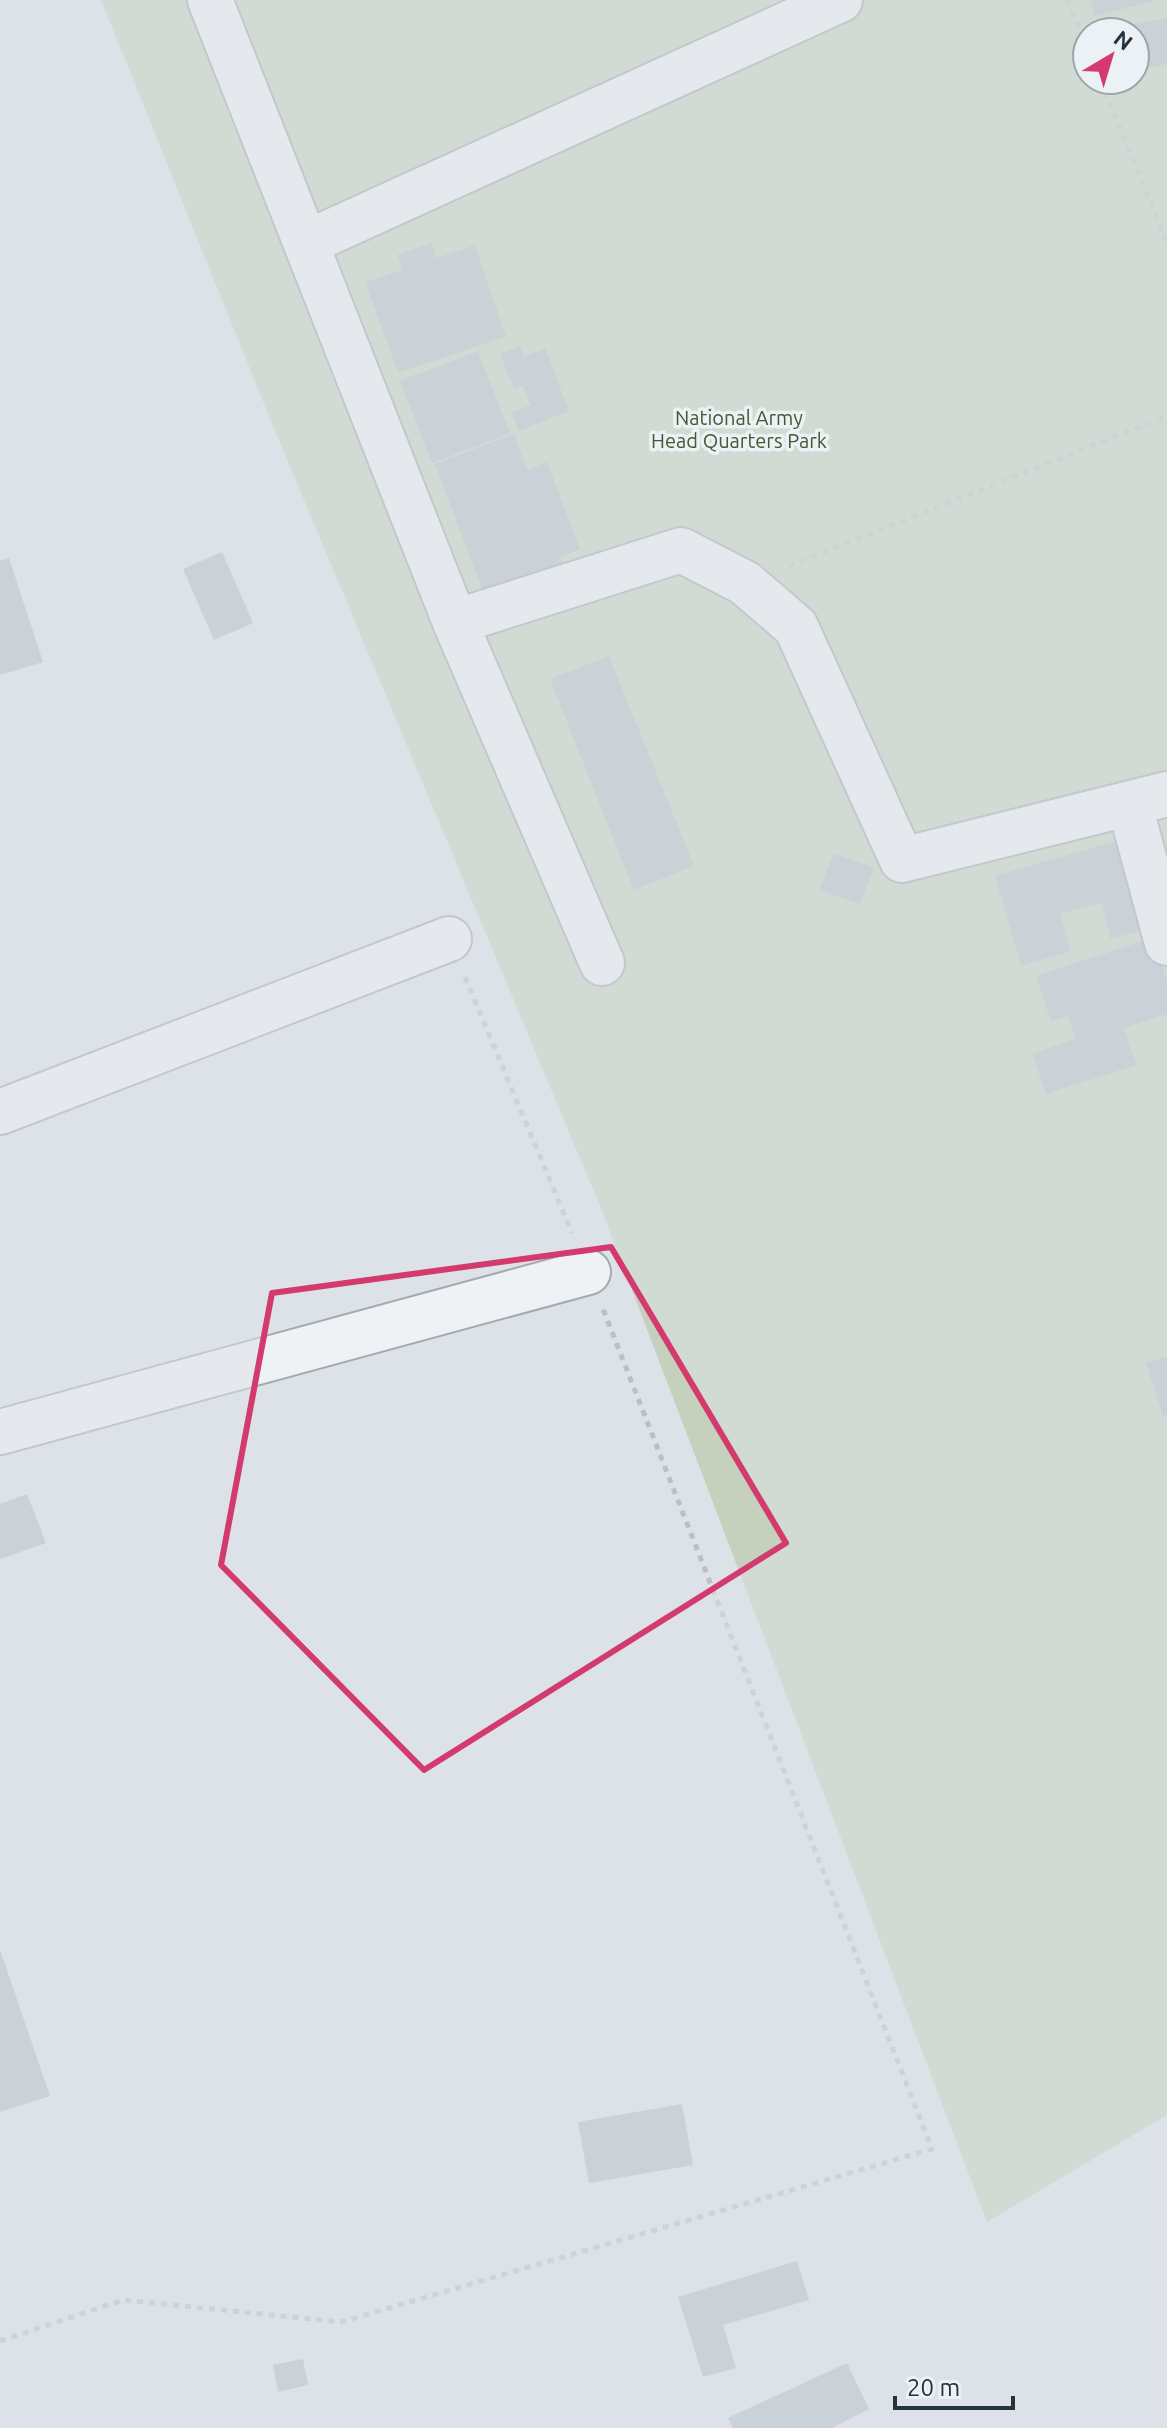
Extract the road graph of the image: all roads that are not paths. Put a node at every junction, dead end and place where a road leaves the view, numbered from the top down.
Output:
1 (210, 0) edge
2 (840, 0) edge
3 (306, 243) junction
4 (455, 622) junction
5 (1149, 800) edge
6 (449, 939) road end
7 (1167, 943) edge
8 (602, 963) dead end
9 (0, 1112) edge
10 (588, 1272) road end
11 (0, 1432) edge

1 - 3 street
2 - 3 street
3 - 4 street
4 - 5 street
4 - 8 street
5 - 7 street
6 - 9 street
10 - 11 street

